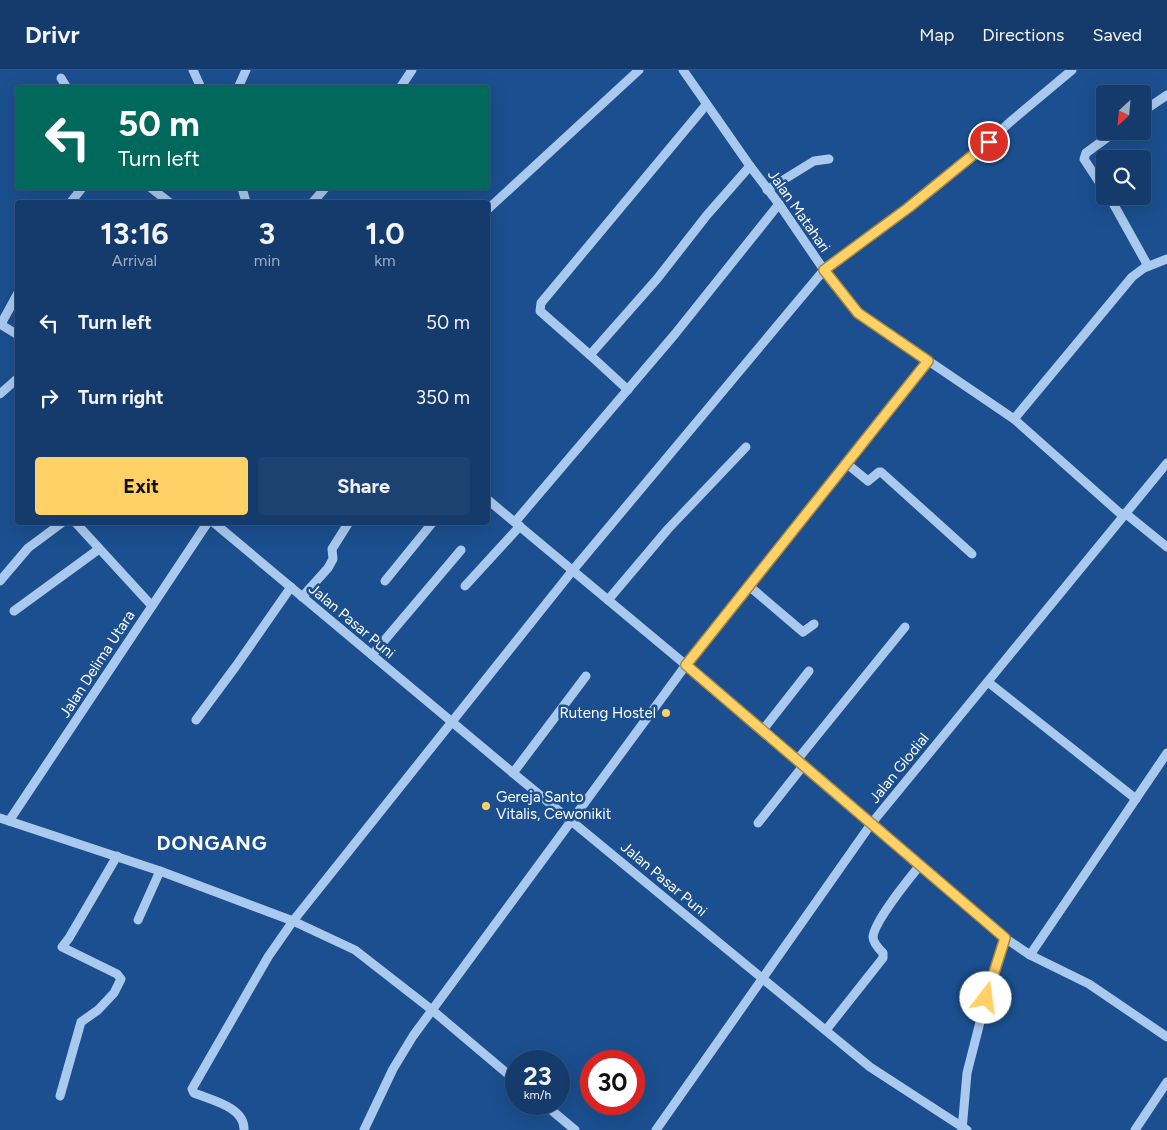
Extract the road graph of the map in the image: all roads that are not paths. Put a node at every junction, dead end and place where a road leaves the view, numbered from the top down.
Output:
1 (193, 70) edge
2 (246, 70) edge
3 (412, 70) edge
4 (640, 70) edge
5 (683, 70) edge
6 (1072, 70) edge
7 (61, 78) dead end
8 (65, 85) edge
9 (200, 85) edge
10 (239, 85) edge
11 (402, 85) edge
12 (1167, 95) edge
13 (706, 105) junction
14 (1151, 106) edge
15 (1103, 140) edge
16 (829, 159) dead end
17 (750, 166) junction
18 (1096, 177) edge
19 (80, 190) edge
20 (154, 190) edge
21 (323, 190) edge
22 (768, 190) junction
23 (73, 200) edge
24 (166, 200) edge
25 (315, 200) edge
26 (779, 204) junction
27 (1114, 205) edge
28 (490, 207) edge
29 (1167, 259) edge
30 (1148, 266) junction
31 (824, 270) junction
32 (15, 298) edge
33 (0, 324) edge
34 (15, 333) edge
35 (590, 355) junction
36 (928, 361) junction
37 (15, 381) edge
38 (628, 390) junction
39 (0, 394) edge
40 (1014, 419) junction
41 (746, 447) dead end
42 (1167, 463) edge
43 (846, 464) junction
44 (490, 502) edge
45 (1124, 515) junction
46 (517, 524) junction
47 (59, 525) edge
48 (78, 525) edge
49 (206, 525) edge
50 (217, 525) edge
51 (347, 525) edge
52 (431, 525) edge
53 (1167, 547) edge
54 (99, 549) junction
55 (461, 550) dead end
56 (972, 554) dead end
57 (573, 570) junction
58 (0, 581) edge
59 (385, 581) dead end
60 (465, 586) dead end
61 (749, 586) junction
62 (290, 587) junction
63 (302, 597) junction
64 (608, 600) junction
65 (152, 606) junction
66 (14, 611) dead end
67 (814, 624) dead end
68 (905, 627) dead end
69 (372, 656) junction
70 (686, 665) junction
71 (809, 671) dead end
72 (586, 676) dead end
73 (988, 682) junction
74 (196, 720) dead end
75 (452, 722) junction
76 (762, 731) junction
77 (1167, 753) edge
78 (800, 763) junction
79 (513, 773) junction
80 (1136, 799) junction
81 (5, 820) edge
82 (571, 820) junction
83 (758, 823) dead end
84 (871, 824) junction
85 (117, 856) junction
86 (920, 865) junction
87 (160, 871) junction
88 (138, 920) dead end
89 (293, 921) junction
90 (1005, 938) junction
91 (1030, 955) junction
92 (762, 980) junction
93 (432, 1010) junction
94 (826, 1030) junction
95 (1167, 1037) edge
96 (505, 1072) edge
97 (1167, 1082) edge
98 (60, 1096) dead end
99 (557, 1115) edge
100 (964, 1129) edge
101 (244, 1130) edge
102 (364, 1130) edge
103 (575, 1130) edge
104 (656, 1130) edge
105 (1135, 1130) edge

1 - 9 street
2 - 10 street
3 - 11 street
4 - 28 street
5 - 13 street, Jalan Matahari
6 - 31 street
7 - 8 street
12 - 14 street
13 - 17 street, Jalan Matahari
13 - 35 street
15 - 18 street
16 - 22 street
17 - 22 street, Jalan Matahari
17 - 35 street
19 - 23 street
20 - 24 street
21 - 25 street
22 - 26 street, Jalan Matahari
26 - 31 street, Jalan Matahari
26 - 38 street
27 - 30 street
29 - 30 street
30 - 40 street
31 - 36 street, Jalan Matahari
31 - 57 street
32 - 33 street
33 - 34 street
35 - 38 street
36 - 40 street, Jalan Matahari
36 - 43 street
37 - 39 street
38 - 46 street
40 - 45 street, Jalan Matahari
41 - 64 street
42 - 45 street, Jalan Glodial
43 - 56 street
43 - 61 street
44 - 46 street
45 - 53 street, Jalan Matahari
45 - 73 street, Jalan Glodial
46 - 57 street
46 - 60 street
47 - 58 street
48 - 54 street
49 - 65 street, Jalan Delima Utara
50 - 62 street, Jalan Pasar Puni
51 - 63 street
52 - 59 street
54 - 65 street
54 - 66 street
55 - 69 street
57 - 64 street
57 - 75 street
61 - 67 street
61 - 70 street
62 - 63 street, Jalan Pasar Puni
62 - 74 street
63 - 69 street, Jalan Pasar Puni
64 - 70 street
65 - 81 street, Jalan Delima Utara
68 - 78 street
69 - 75 street, Jalan Pasar Puni
70 - 76 street
70 - 82 street
71 - 76 street
72 - 79 street
73 - 80 street
73 - 84 street, Jalan Glodial
75 - 79 street, Jalan Pasar Puni
75 - 89 street
76 - 78 street
77 - 80 street
78 - 83 street
78 - 84 street
79 - 82 street, Jalan Pasar Puni
80 - 91 street
81 - 85 street
82 - 92 street, Jalan Pasar Puni
82 - 93 street
84 - 86 street
84 - 92 street, Jalan Glodial
85 - 87 street
85 - 98 street
86 - 90 street
86 - 94 street
87 - 88 street
87 - 89 street
89 - 93 street
89 - 101 street
90 - 91 street
90 - 100 street
91 - 95 street
92 - 94 street, Jalan Pasar Puni
92 - 104 street, Jalan Glodial
93 - 96 street
93 - 102 street
94 - 100 street, Jalan Pasar Puni
97 - 105 street
99 - 103 street

